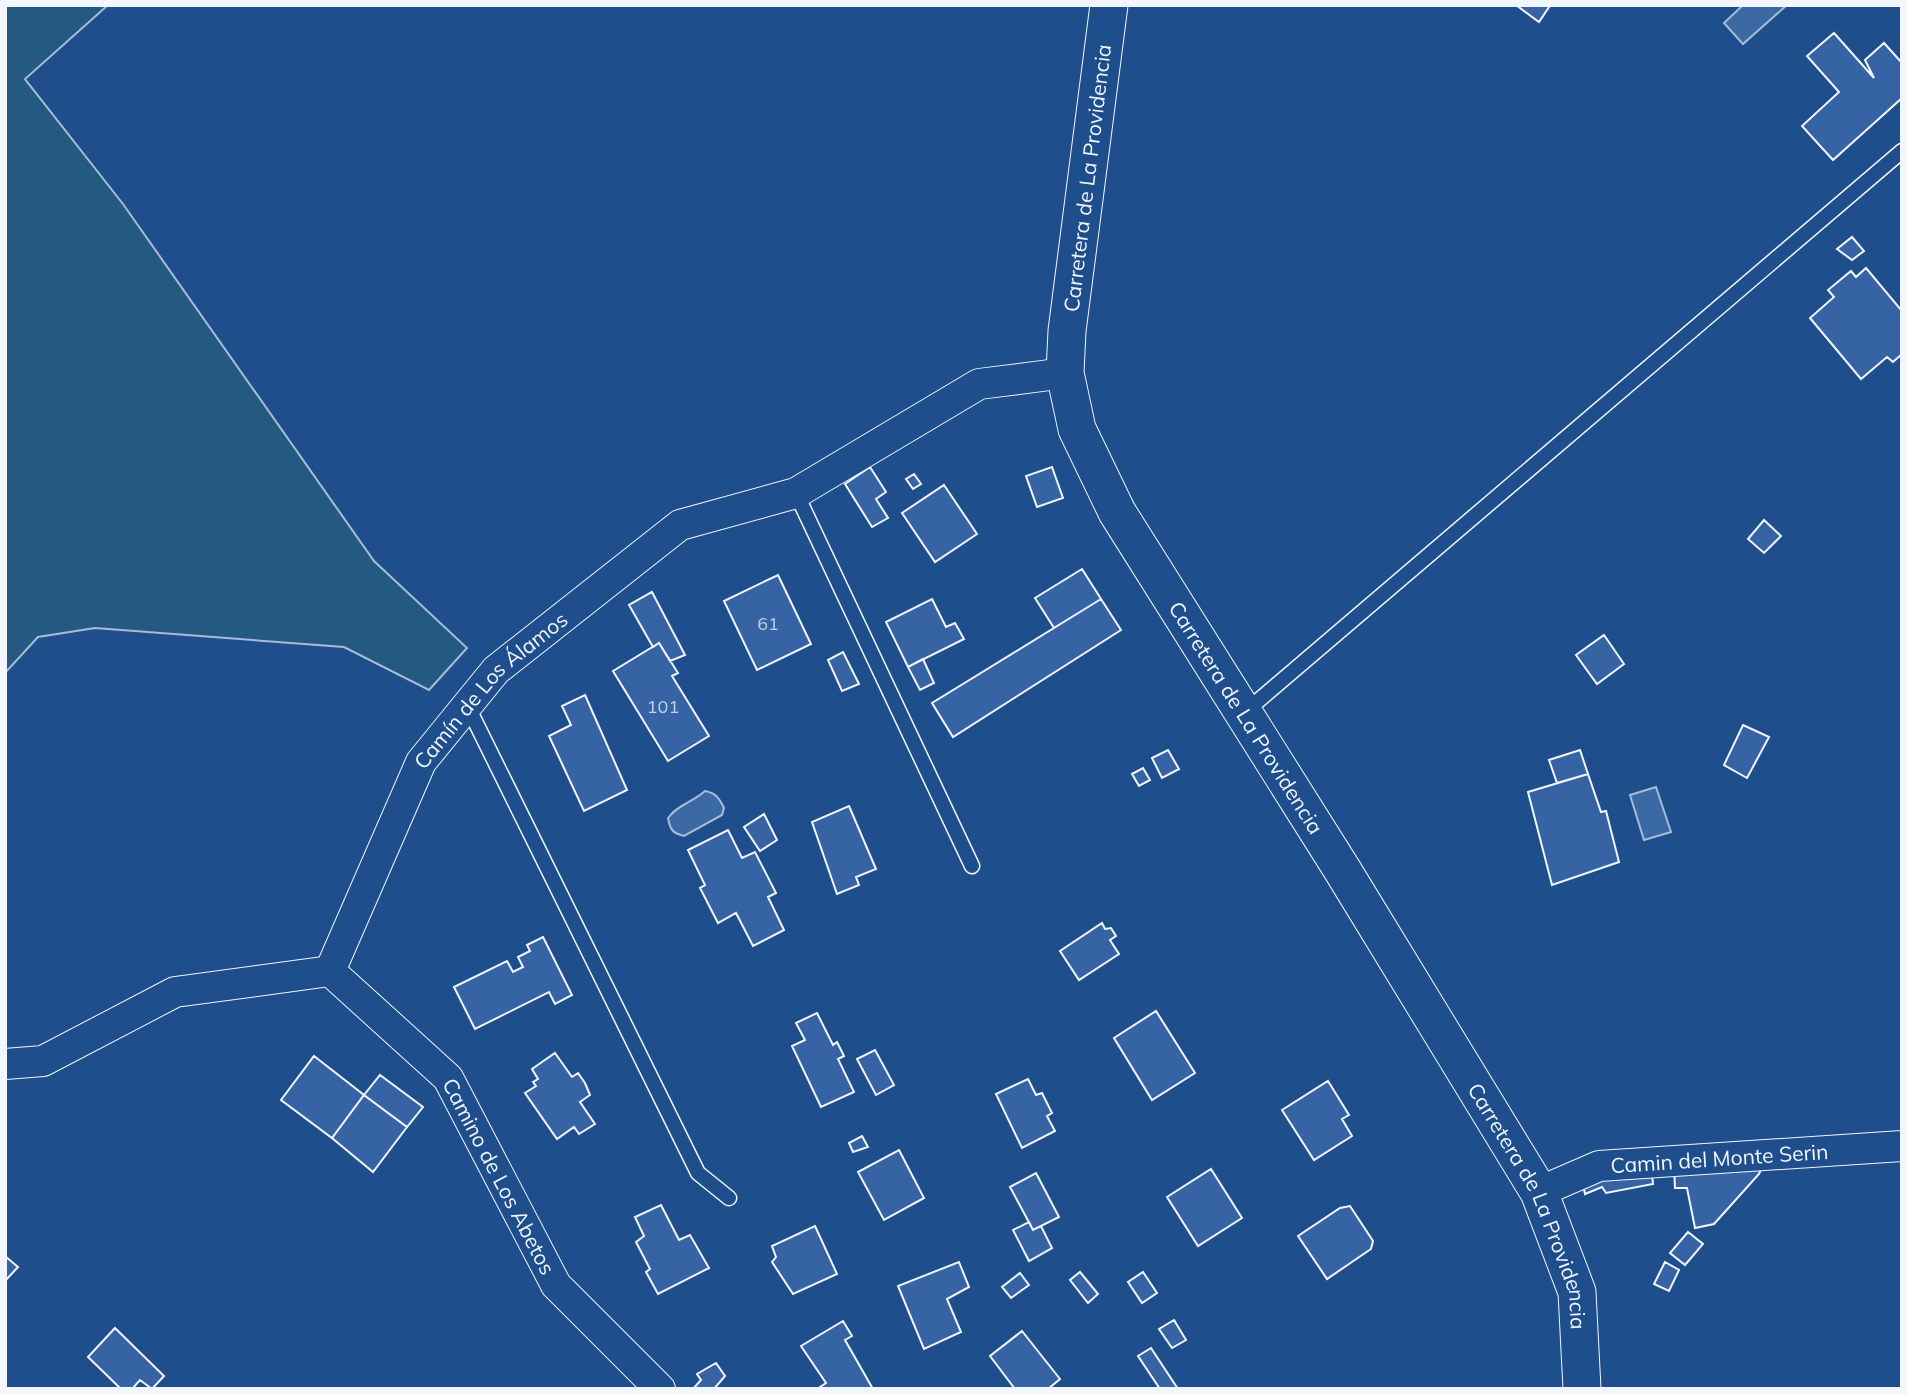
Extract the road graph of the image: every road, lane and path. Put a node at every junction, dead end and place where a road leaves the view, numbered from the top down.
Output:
1 (1109, 5) edge
2 (1902, 151) edge
3 (1065, 373) junction
4 (796, 493) junction
5 (467, 705) junction
6 (1244, 713) junction
7 (972, 866) dead end
8 (330, 971) junction
9 (5, 1065) edge
10 (1902, 1146) edge
11 (1539, 1192) junction
12 (729, 1198) dead end
13 (660, 1389) edge
14 (1582, 1389) edge

1 - 3 street, Carretera de La Providencia
2 - 6 lane
3 - 4 street, Camín de Los Álamos
3 - 6 street, Carretera de La Providencia
4 - 5 street, Camín de Los Álamos
4 - 7 lane
5 - 8 street, Camín de Los Álamos
5 - 12 lane
6 - 11 street, Carretera de La Providencia
8 - 9 street
8 - 13 street, Camino de Los Abetos
10 - 11 street, Camin del Monte Serin
11 - 14 street, Carretera de La Providencia

